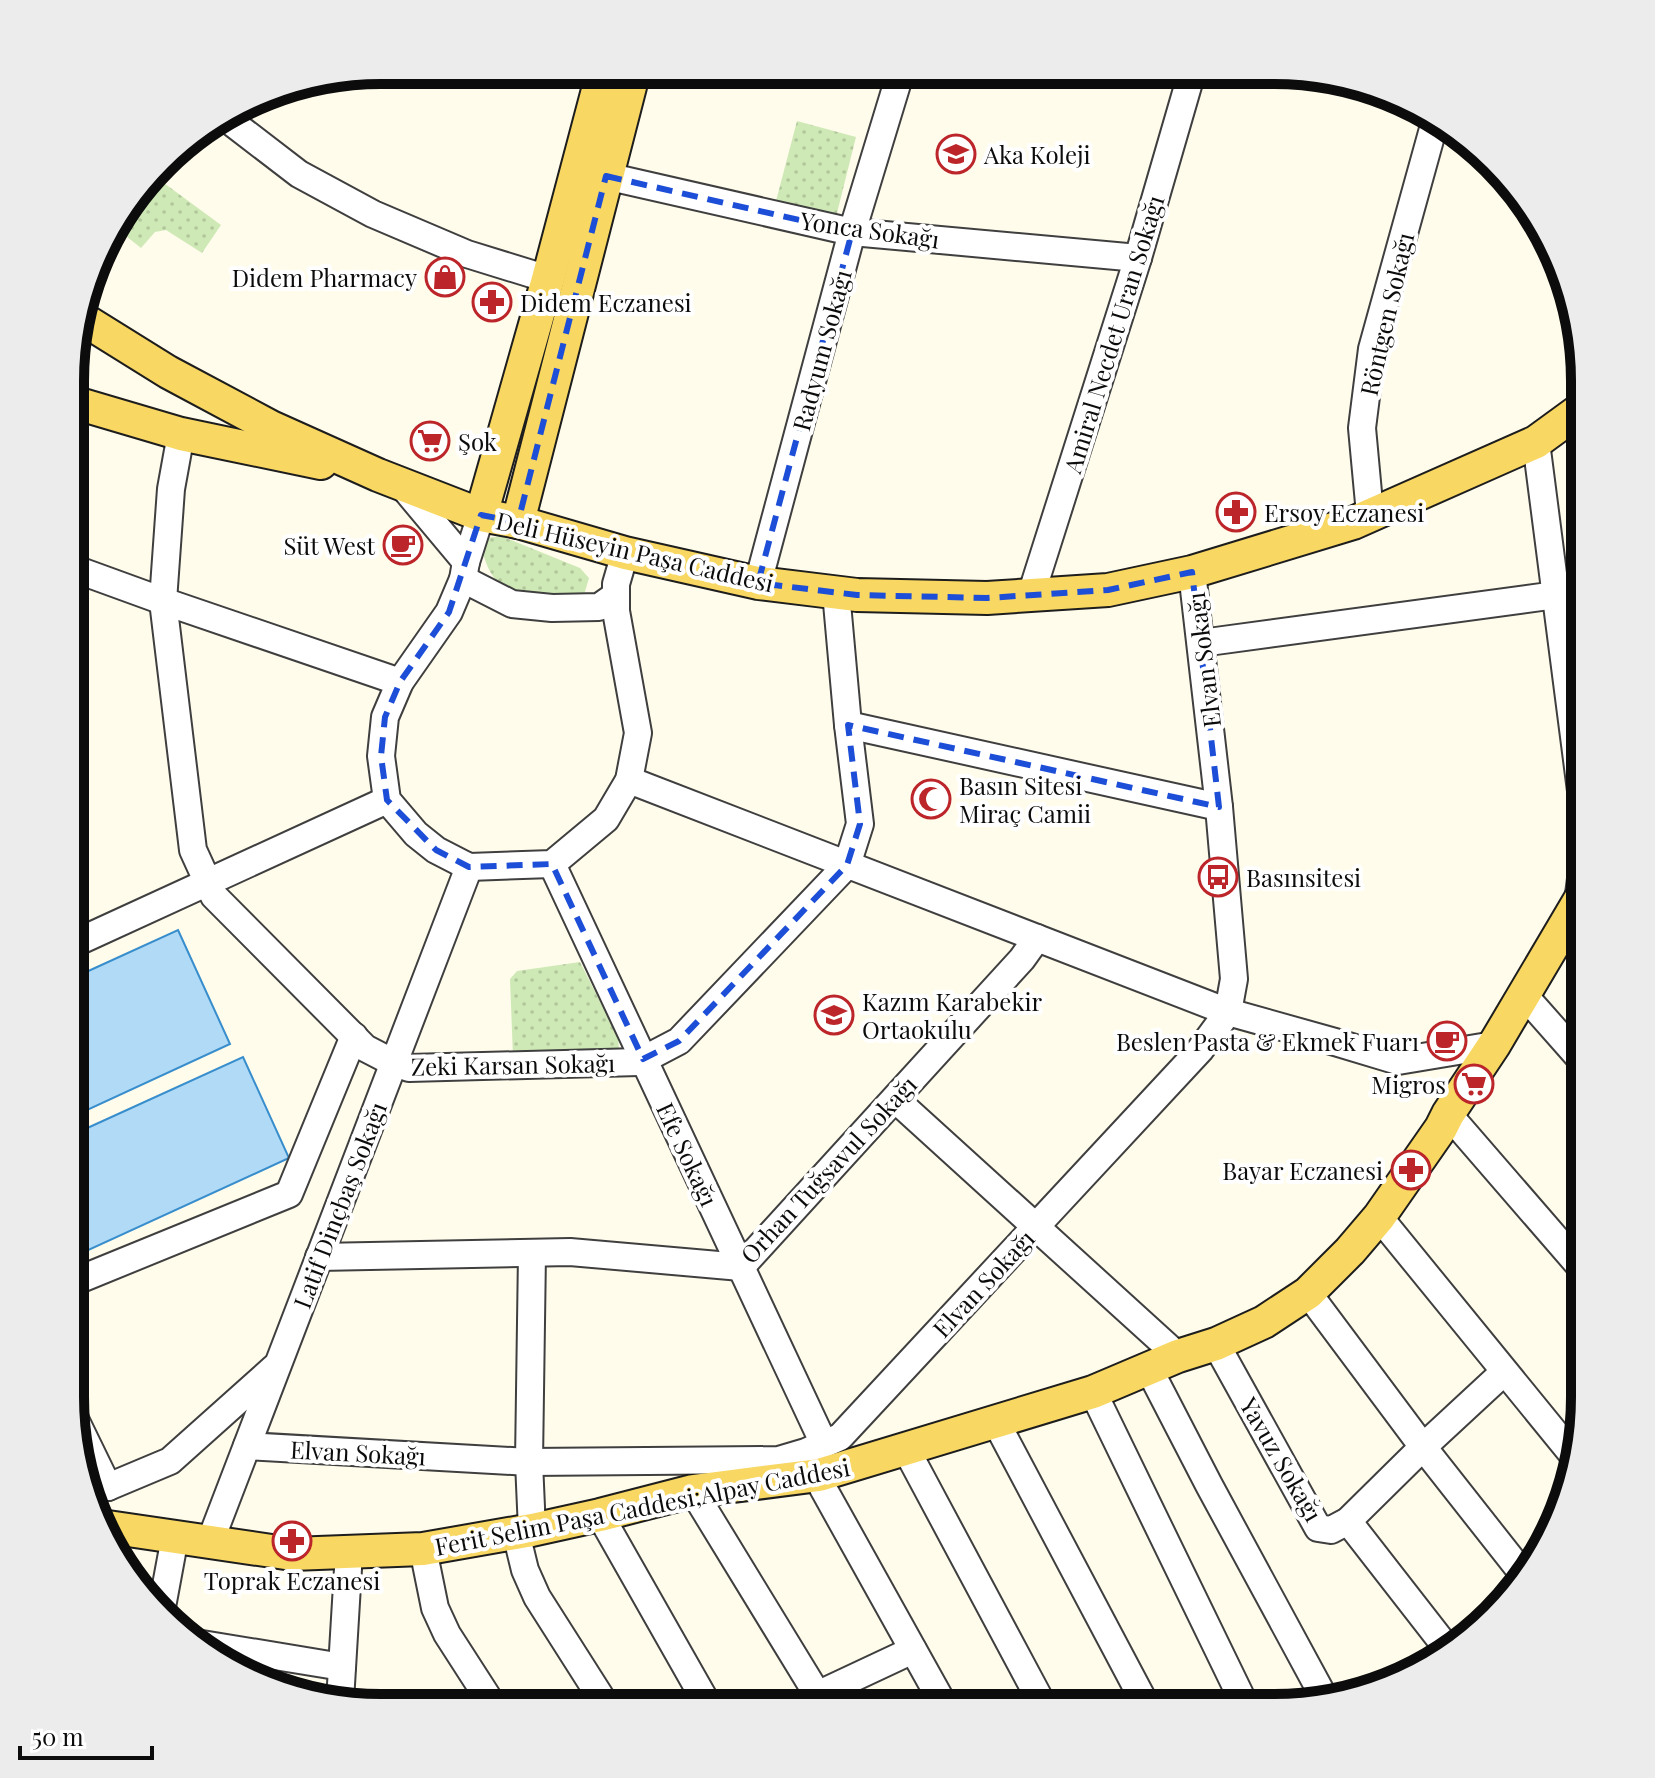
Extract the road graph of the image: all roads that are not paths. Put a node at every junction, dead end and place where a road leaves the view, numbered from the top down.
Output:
1 (600, 84) edge
2 (631, 84) edge
3 (897, 84) edge
4 (1189, 84) edge
5 (233, 124) edge
6 (1433, 130) edge
7 (606, 176) junction
8 (852, 232) junction
9 (1138, 258) junction
10 (548, 279) junction
11 (90, 323) edge
12 (168, 372) junction
13 (84, 405) edge
14 (1571, 416) edge
15 (181, 434) junction
16 (1536, 442) junction
17 (389, 479) junction
18 (521, 511) junction
19 (1370, 514) junction
20 (481, 515) junction
21 (625, 553) junction
22 (465, 570) junction
23 (84, 572) edge
24 (1192, 572) junction
25 (758, 583) junction
26 (1571, 591) edge
27 (836, 592) junction
28 (616, 595) junction
29 (1031, 595) junction
30 (1556, 595) junction
31 (163, 601) junction
32 (1201, 643) junction
33 (400, 682) junction
34 (1571, 709) edge
35 (848, 725) junction
36 (629, 780) junction
37 (387, 800) junction
38 (1219, 807) junction
39 (552, 864) junction
40 (847, 865) junction
41 (469, 867) junction
42 (208, 882) junction
43 (1571, 918) edge
44 (1037, 938) junction
45 (84, 939) edge
46 (1523, 994) junction
47 (1228, 1012) junction
48 (354, 1036) junction
49 (1494, 1045) junction
50 (1571, 1048) edge
51 (643, 1059) junction
52 (394, 1063) junction
53 (895, 1099) junction
54 (1448, 1114) junction
55 (1379, 1217) junction
56 (1035, 1227) junction
57 (532, 1253) junction
58 (1571, 1256) edge
59 (319, 1257) junction
60 (741, 1267) junction
61 (84, 1278) edge
62 (1308, 1293) junction
63 (1216, 1344) junction
64 (1178, 1356) junction
65 (277, 1366) junction
66 (1148, 1367) junction
67 (1504, 1372) junction
68 (1093, 1392) junction
69 (996, 1422) junction
70 (247, 1446) junction
71 (1423, 1447) junction
72 (1566, 1447) edge
73 (906, 1449) junction
74 (821, 1460) junction
75 (529, 1462) junction
76 (98, 1485) edge
77 (693, 1491) junction
78 (600, 1515) junction
79 (1348, 1521) junction
80 (115, 1528) edge
81 (524, 1532) junction
82 (175, 1537) junction
83 (210, 1542) junction
84 (423, 1549) junction
85 (349, 1552) junction
86 (1518, 1567) edge
87 (164, 1599) edge
88 (1442, 1642) edge
89 (913, 1650) junction
90 (235, 1655) edge
91 (1320, 1690) edge
92 (343, 1691) edge
93 (486, 1694) edge
94 (599, 1694) edge
95 (702, 1694) edge
96 (817, 1694) edge
97 (834, 1694) edge
98 (938, 1694) edge
99 (1037, 1694) edge
100 (1140, 1694) edge
101 (1240, 1694) edge

1 - 10 main road
2 - 7 main road
3 - 8 street, Radyum Sokağı
4 - 9 street, Amiral Necdet Uran Sokağı
5 - 10 street
6 - 19 street, Röntgen Sokağı
7 - 8 street, Yonca Sokağı
7 - 18 main road
8 - 9 street, Yonca Sokağı
8 - 25 street, Radyum Sokağı
9 - 29 street, Amiral Necdet Uran Sokağı
10 - 20 main road
11 - 12 main road, Deli Hüseyin Paşa Caddesi
12 - 15 main road
12 - 17 main road, Deli Hüseyin Paşa Caddesi
13 - 15 main road
14 - 16 main road, Deli Hüseyin Paşa Caddesi
15 - 17 main road
15 - 31 street, Zeki Karsan Sokağı
16 - 19 main road, Deli Hüseyin Paşa Caddesi
16 - 30 street
17 - 20 main road, Deli Hüseyin Paşa Caddesi
17 - 22 street
18 - 20 main road, Deli Hüseyin Paşa Caddesi
18 - 21 main road, Deli Hüseyin Paşa Caddesi
19 - 24 main road, Deli Hüseyin Paşa Caddesi
20 - 22 street
21 - 25 main road, Deli Hüseyin Paşa Caddesi
21 - 28 street
22 - 28 street
22 - 33 street
23 - 31 street
24 - 29 main road, Deli Hüseyin Paşa Caddesi
24 - 32 street, Elvan Sokağı
25 - 27 main road, Deli Hüseyin Paşa Caddesi
26 - 30 street
27 - 29 main road, Deli Hüseyin Paşa Caddesi
27 - 35 street, Zeki Karsan Sokağı
28 - 36 street
30 - 32 street
30 - 34 street
31 - 33 street
31 - 42 street, Zeki Karsan Sokağı
32 - 38 street, Elvan Sokağı
33 - 37 street
35 - 38 street
35 - 40 street, Zeki Karsan Sokağı
36 - 39 street
36 - 40 street
37 - 41 street
37 - 42 street
38 - 47 street, Elvan Sokağı
39 - 41 street
39 - 51 street, Efe Sokağı
40 - 44 street
40 - 51 street, Zeki Karsan Sokağı
41 - 52 street, Latif Dinçbaş Sokağı
42 - 45 street
42 - 48 street, Zeki Karsan Sokağı
43 - 46 main road, Ferit Selim Paşa Caddesi;Alpay Caddesi
44 - 47 street
44 - 53 street, Orhan Tuğsavul Sokağı
46 - 49 main road, Ferit Selim Paşa Caddesi;Alpay Caddesi
46 - 50 street
47 - 49 street
47 - 56 street, Elvan Sokağı
48 - 52 street, Zeki Karsan Sokağı
48 - 61 street
49 - 54 main road, Ferit Selim Paşa Caddesi;Alpay Caddesi
51 - 52 street, Zeki Karsan Sokağı
51 - 60 street, Efe Sokağı
52 - 59 street, Latif Dinçbaş Sokağı
53 - 56 street
53 - 60 street, Orhan Tuğsavul Sokağı
54 - 55 main road, Ferit Selim Paşa Caddesi;Alpay Caddesi
54 - 58 street
55 - 62 main road, Ferit Selim Paşa Caddesi;Alpay Caddesi
55 - 67 street
56 - 64 street
56 - 74 street, Elvan Sokağı
57 - 59 street, Orhan Tuğsavul Sokağı
57 - 60 street, Orhan Tuğsavul Sokağı
57 - 75 street
59 - 65 street, Latif Dinçbaş Sokağı
60 - 74 street, Efe Sokağı
62 - 63 main road, Ferit Selim Paşa Caddesi;Alpay Caddesi
62 - 71 street
63 - 64 main road, Ferit Selim Paşa Caddesi;Alpay Caddesi
63 - 79 street, Yavuz Sokağı
64 - 66 main road, Ferit Selim Paşa Caddesi;Alpay Caddesi
65 - 70 street, Latif Dinçbaş Sokağı
65 - 76 street
66 - 68 main road, Ferit Selim Paşa Caddesi;Alpay Caddesi
66 - 91 street
67 - 71 street, Yavuz Sokağı
67 - 72 street
68 - 69 main road, Ferit Selim Paşa Caddesi;Alpay Caddesi
68 - 101 street
69 - 73 main road, Ferit Selim Paşa Caddesi;Alpay Caddesi
69 - 100 street
70 - 75 street, Elvan Sokağı
70 - 83 street, Latif Dinçbaş Sokağı
71 - 79 street, Yavuz Sokağı
71 - 86 street
73 - 74 main road, Ferit Selim Paşa Caddesi;Alpay Caddesi
73 - 99 street
74 - 75 street, Elvan Sokağı
74 - 77 main road, Ferit Selim Paşa Caddesi;Alpay Caddesi
74 - 89 street, Efe Sokağı
75 - 81 street
77 - 78 main road, Ferit Selim Paşa Caddesi;Alpay Caddesi
77 - 96 street
78 - 81 main road, Ferit Selim Paşa Caddesi;Alpay Caddesi
78 - 95 street
79 - 88 street
80 - 82 main road, Ferit Selim Paşa Caddesi;Alpay Caddesi
81 - 84 main road, Ferit Selim Paşa Caddesi;Alpay Caddesi
81 - 94 street
82 - 83 main road, Ferit Selim Paşa Caddesi;Alpay Caddesi
82 - 87 street
83 - 85 main road, Ferit Selim Paşa Caddesi;Alpay Caddesi
84 - 85 main road, Ferit Selim Paşa Caddesi;Alpay Caddesi
84 - 93 street
85 - 92 street
89 - 97 street
89 - 98 street, Efe Sokağı
90 - 92 street

